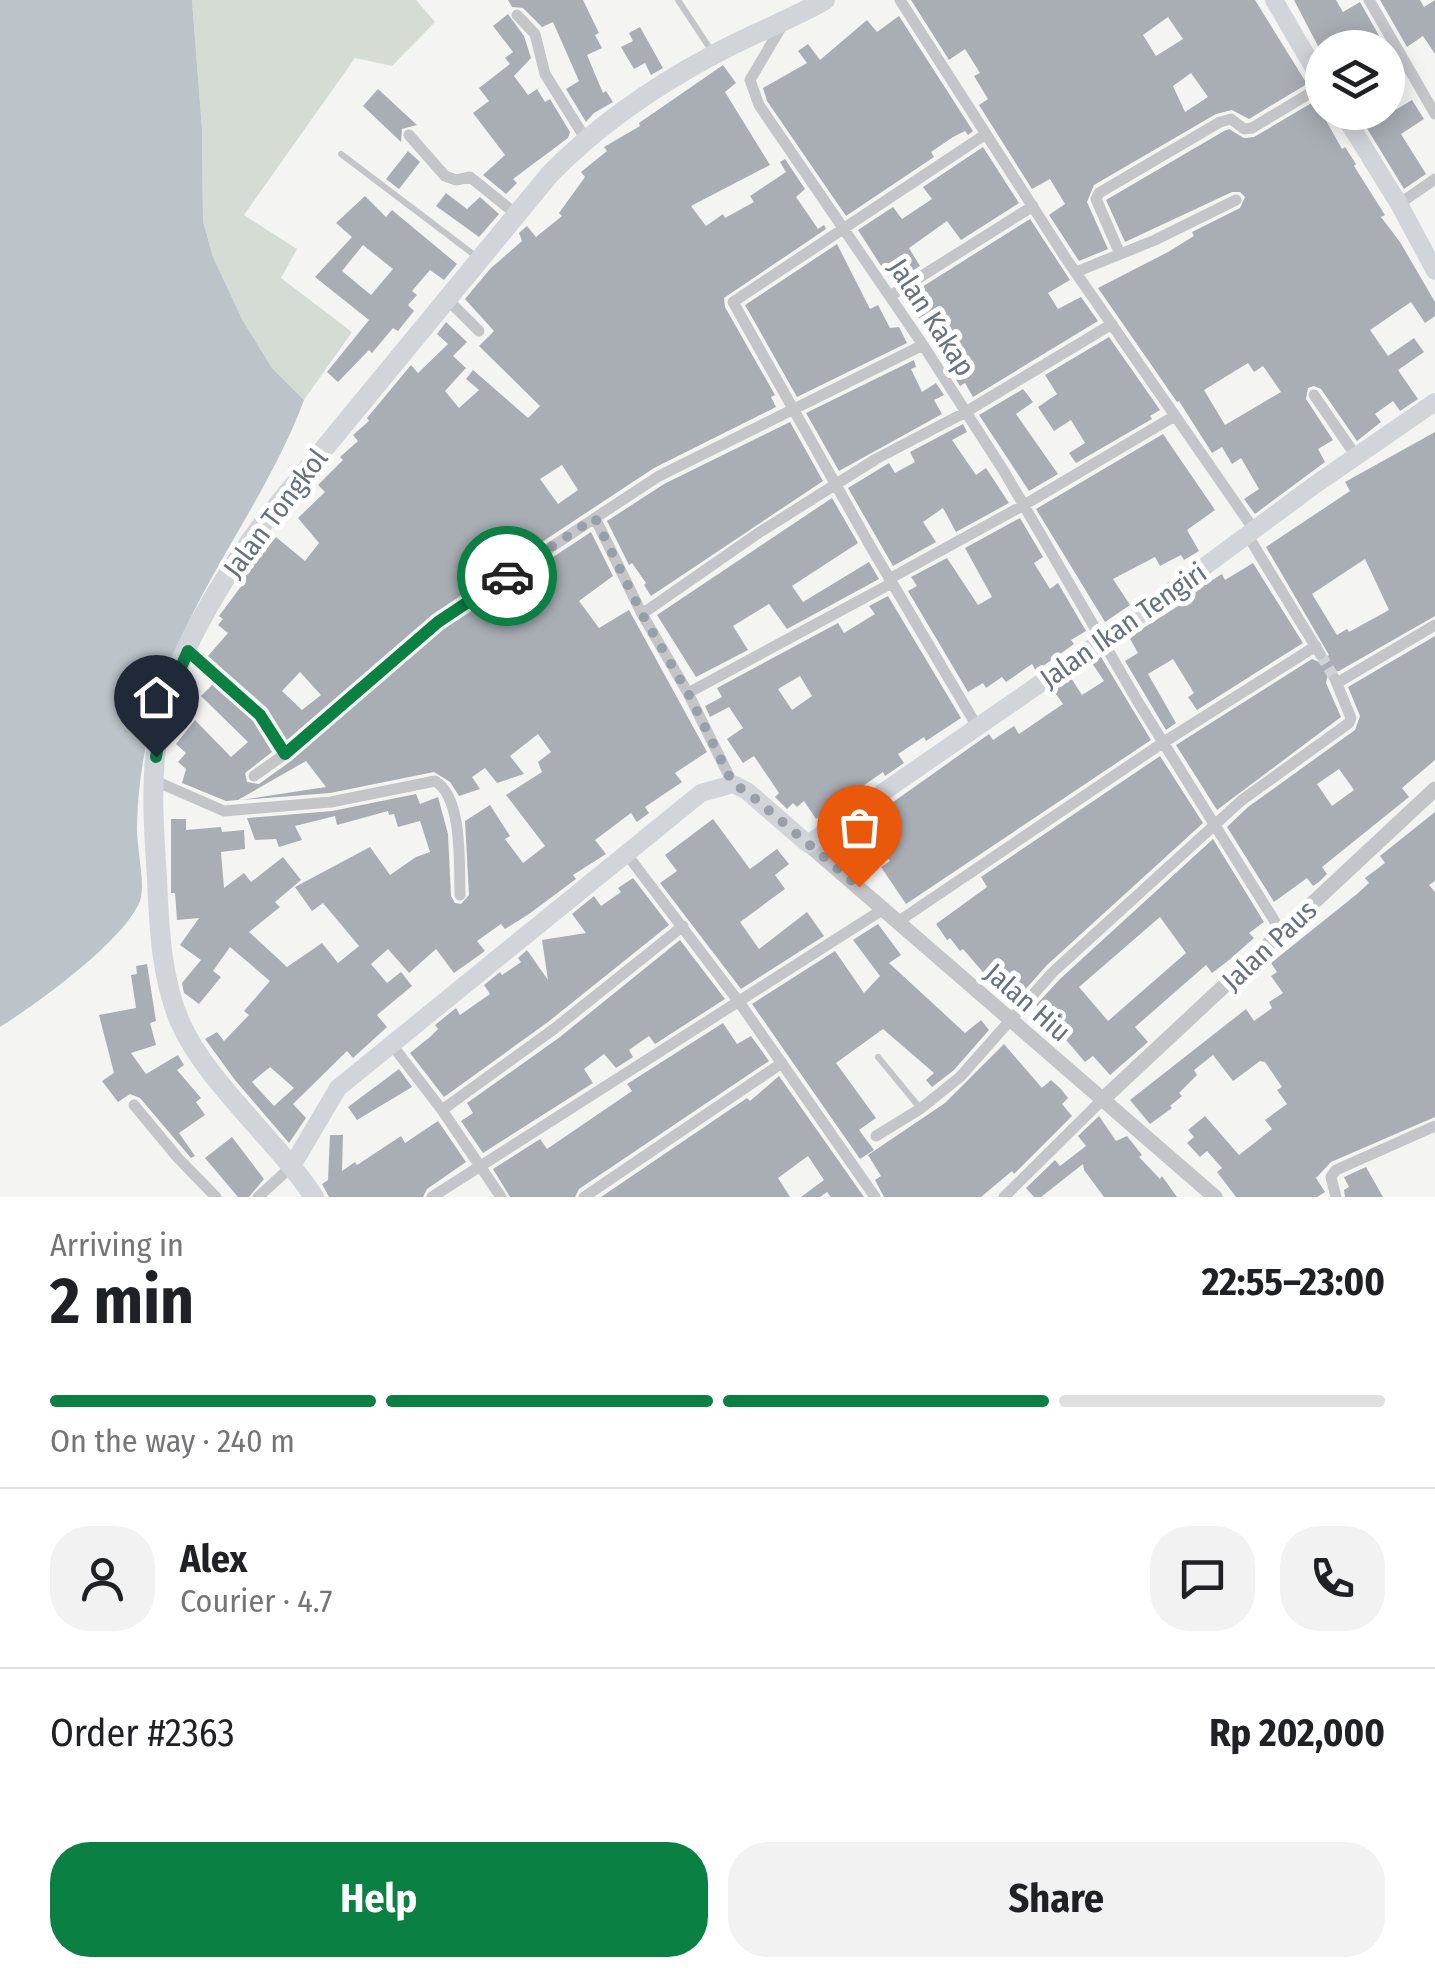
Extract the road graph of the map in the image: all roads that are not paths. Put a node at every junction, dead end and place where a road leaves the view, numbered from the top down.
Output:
1 (678, 0) edge
2 (825, 0) edge
3 (900, 0) edge
4 (1274, 0) edge
5 (1369, 0) edge
6 (518, 14) dead end
7 (783, 24) junction
8 (714, 54) junction
9 (1305, 54) edge
10 (1305, 95) edge
11 (1435, 114) edge
12 (1353, 130) edge
13 (409, 134) dead end
14 (986, 134) junction
15 (585, 138) junction
16 (340, 154) dead end
17 (1435, 179) edge
18 (1236, 200) dead end
19 (1399, 204) junction
20 (1032, 206) junction
21 (516, 214) junction
22 (844, 230) junction
23 (1120, 254) junction
24 (478, 258) junction
25 (1435, 271) edge
26 (1076, 272) junction
27 (890, 296) junction
28 (446, 298) junction
29 (1112, 324) junction
30 (479, 331) dead end
31 (923, 345) junction
32 (1314, 395) dead end
33 (1435, 402) edge
34 (794, 409) junction
35 (964, 414) junction
36 (1173, 417) junction
37 (1356, 456) junction
38 (836, 486) junction
39 (1024, 505) junction
40 (595, 518) junction
41 (1252, 533) junction
42 (891, 581) junction
43 (642, 614) junction
44 (1435, 626) edge
45 (1102, 640) junction
46 (188, 651) junction
47 (688, 693) junction
48 (978, 728) junction
49 (1164, 742) junction
50 (285, 754) junction
51 (254, 776) dead end
52 (153, 780) junction
53 (733, 784) junction
54 (1435, 789) edge
55 (1214, 824) junction
56 (808, 844) junction
57 (626, 852) junction
58 (460, 894) dead end
59 (885, 908) junction
60 (900, 921) junction
61 (683, 926) junction
62 (1282, 933) junction
63 (739, 1002) junction
64 (1012, 1021) junction
65 (392, 1045) junction
66 (878, 1057) dead end
67 (782, 1063) junction
68 (1102, 1100) junction
69 (134, 1104) dead end
70 (920, 1109) junction
71 (442, 1110) junction
72 (1435, 1126) edge
73 (876, 1136) dead end
74 (481, 1165) junction
75 (292, 1166) junction
76 (216, 1197) edge
77 (258, 1197) edge
78 (314, 1197) edge
79 (432, 1197) edge
80 (502, 1197) edge
81 (584, 1197) edge
82 (876, 1197) edge
83 (1004, 1197) edge
84 (1215, 1197) edge
85 (1336, 1197) edge

1 - 8 lane
2 - 7 highway, Jalan Tongkol
3 - 14 street
4 - 9 main road
5 - 11 street
6 - 15 street
7 - 8 highway, Jalan Tongkol
7 - 22 street, Jalan Kakap
8 - 15 highway, Jalan Tongkol
10 - 23 street
12 - 19 main road
13 - 21 street
14 - 20 street
14 - 22 street
15 - 21 highway, Jalan Tongkol
16 - 24 lane
17 - 19 street
18 - 23 street
19 - 25 main road
20 - 26 street
20 - 27 street
21 - 24 highway, Jalan Tongkol
22 - 27 street, Jalan Kakap
22 - 34 street
23 - 26 street
24 - 28 highway, Jalan Tongkol
26 - 29 street
27 - 31 street, Jalan Kakap
28 - 30 street
28 - 46 highway, Jalan Tongkol
29 - 35 street
29 - 36 street
31 - 34 street
31 - 35 street, Jalan Kakap
32 - 37 street
33 - 37 main road, Jalan Ikan Tengiri
34 - 38 street
34 - 40 street
35 - 38 street
35 - 39 street, Jalan Kakap
36 - 39 street
36 - 41 street
37 - 41 main road, Jalan Ikan Tengiri
38 - 42 street
38 - 43 street
39 - 42 street
39 - 45 street, Jalan Kakap
40 - 43 street
40 - 50 street
41 - 45 main road, Jalan Ikan Tengiri
41 - 49 street
42 - 47 street
42 - 48 street
43 - 47 street
44 - 55 street
45 - 48 main road, Jalan Ikan Tengiri
45 - 49 street, Jalan Kakap
46 - 50 street
46 - 52 highway, Jalan Tongkol
47 - 53 street
48 - 56 main road, Jalan Ikan Tengiri
49 - 55 street, Jalan Kakap
49 - 60 street
50 - 51 street
52 - 58 street
52 - 75 highway, Jalan Tongkol
53 - 56 main road
53 - 57 main road
54 - 62 street, Jalan Paus
55 - 62 street, Jalan Kakap
55 - 64 street
56 - 59 street, Jalan Hiu
57 - 61 street
57 - 65 main road
59 - 60 street, Jalan Hiu
59 - 63 street
60 - 64 street, Jalan Hiu
61 - 63 street
61 - 71 street
62 - 68 street, Jalan Paus
63 - 67 street
63 - 74 street
64 - 68 street, Jalan Hiu
64 - 70 street
65 - 71 street
65 - 75 main road
66 - 70 lane
67 - 81 street
67 - 82 street
68 - 83 street
68 - 84 street, Jalan Hiu
69 - 76 street
70 - 73 street
71 - 74 street
72 - 85 street
74 - 79 street
74 - 80 street
75 - 77 street
75 - 78 highway, Jalan Tongkol

